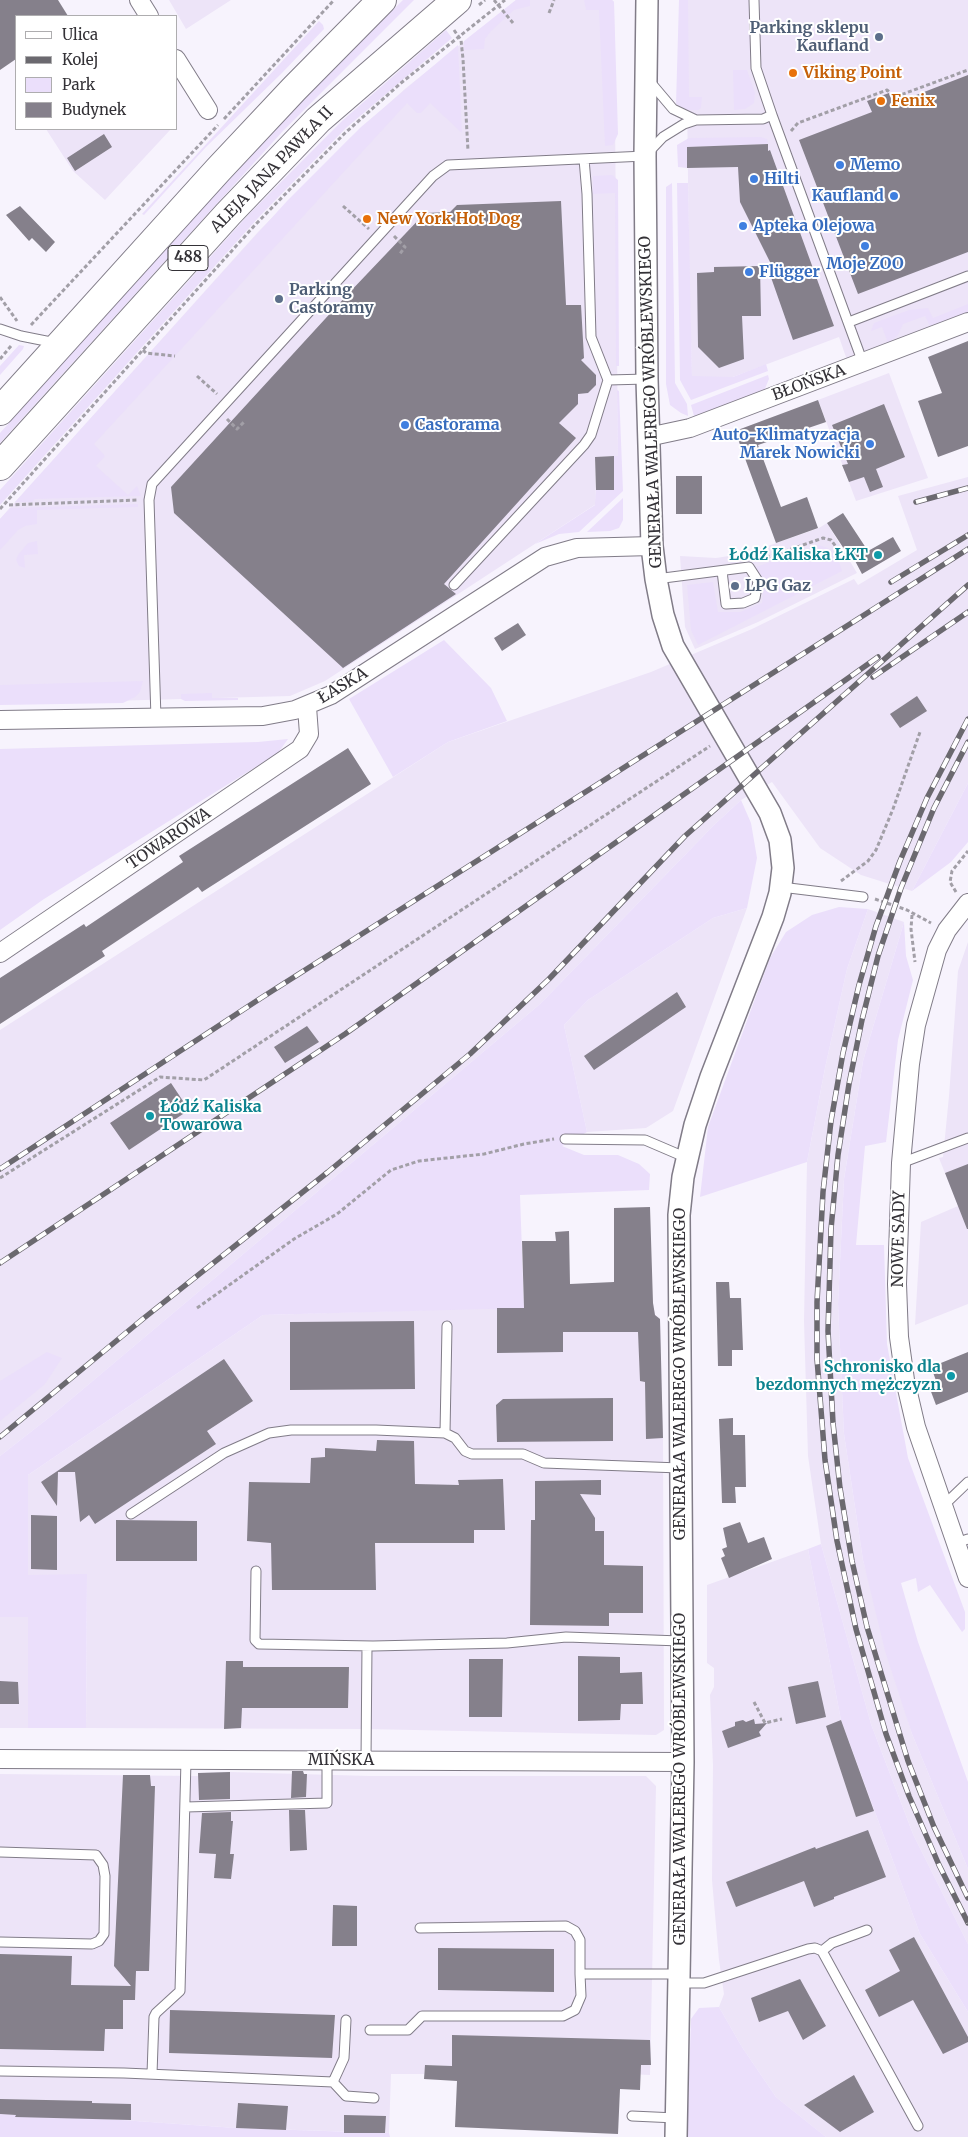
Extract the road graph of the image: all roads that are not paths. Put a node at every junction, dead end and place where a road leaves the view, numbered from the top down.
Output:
1 (139, 0) edge
2 (382, 0) edge
3 (647, 0) edge
4 (754, 0) edge
5 (464, 5) edge
6 (148, 15) edge
7 (178, 62) edge
8 (647, 78) junction
9 (208, 110) dead end
10 (772, 115) junction
11 (696, 120) junction
12 (645, 156) junction
13 (584, 158) junction
14 (968, 276) edge
15 (849, 322) junction
16 (968, 322) edge
17 (0, 329) edge
18 (61, 344) junction
19 (863, 363) junction
20 (647, 379) junction
21 (608, 380) junction
22 (0, 411) edge
23 (648, 437) junction
24 (0, 466) edge
25 (652, 546) junction
26 (722, 571) junction
27 (656, 579) junction
28 (454, 585) dead end
29 (308, 707) junction
30 (156, 718) junction
31 (0, 720) edge
32 (781, 886) junction
33 (863, 897) road end
34 (964, 899) edge
35 (0, 953) edge
36 (565, 1138) road end
37 (968, 1138) edge
38 (687, 1158) junction
39 (901, 1163) junction
40 (447, 1326) dead end
41 (445, 1433) junction
42 (680, 1468) junction
43 (968, 1482) edge
44 (943, 1506) junction
45 (131, 1514) dead end
46 (962, 1541) edge
47 (256, 1571) dead end
48 (968, 1578) edge
49 (681, 1642) junction
50 (367, 1646) junction
51 (0, 1759) edge
52 (186, 1760) junction
53 (327, 1760) junction
54 (366, 1760) junction
55 (683, 1762) junction
56 (186, 1807) junction
57 (0, 1852) edge
58 (420, 1928) dead end
59 (867, 1930) dead end
60 (0, 1942) edge
61 (822, 1951) junction
62 (580, 1974) junction
63 (678, 1979) junction
64 (346, 2020) dead end
65 (370, 2030) dead end
66 (0, 2071) edge
67 (152, 2074) junction
68 (333, 2082) junction
69 (374, 2098) dead end
70 (632, 2116) dead end
71 (918, 2126) dead end
72 (676, 2128) edge

1 - 6 street
2 - 18 main road, 488
3 - 8 street, GENERAŁA WALEREGO WRÓBLEWSKIEGO
4 - 10 lane
5 - 24 main road, ALEJA JANA PAWŁA II / 488
7 - 9 street
8 - 11 lane
8 - 12 street, GENERAŁA WALEREGO WRÓBLEWSKIEGO
10 - 11 lane
10 - 15 lane
11 - 12 lane
12 - 13 lane
12 - 20 street, GENERAŁA WALEREGO WRÓBLEWSKIEGO
13 - 21 lane
13 - 30 lane
14 - 15 lane
15 - 19 lane
16 - 19 street, BŁOŃSKA
17 - 18 lane
18 - 22 main road, 488
19 - 23 street, BŁOŃSKA
20 - 21 lane
20 - 23 street, GENERAŁA WALEREGO WRÓBLEWSKIEGO
21 - 28 lane
23 - 25 street, GENERAŁA WALEREGO WRÓBLEWSKIEGO
25 - 27 street, GENERAŁA WALEREGO WRÓBLEWSKIEGO
25 - 29 street, ŁASKA
26 - 26 lane
26 - 27 lane
27 - 32 street, GENERAŁA WALEREGO WRÓBLEWSKIEGO
29 - 30 street, ŁASKA
29 - 35 street, TOWAROWA
30 - 31 street, ŁASKA
32 - 33 lane
32 - 38 street, GENERAŁA WALEREGO WRÓBLEWSKIEGO
34 - 39 street, NOWE SADY
36 - 38 lane
37 - 39 lane
38 - 42 street, GENERAŁA WALEREGO WRÓBLEWSKIEGO
39 - 44 street, NOWE SADY
40 - 41 lane
41 - 42 lane
41 - 45 lane
42 - 49 street, GENERAŁA WALEREGO WRÓBLEWSKIEGO
43 - 44 lane
44 - 46 street, NOWE SADY
46 - 48 street, NOWE SADY
47 - 50 lane
49 - 50 lane
49 - 55 street, GENERAŁA WALEREGO WRÓBLEWSKIEGO
50 - 54 lane
51 - 52 street, MIŃSKA
52 - 53 street, MIŃSKA
52 - 56 lane
53 - 54 street, MIŃSKA
53 - 56 lane
54 - 55 street, MIŃSKA
55 - 63 street, GENERAŁA WALEREGO WRÓBLEWSKIEGO
56 - 67 lane
57 - 60 lane
58 - 62 lane
59 - 61 lane
61 - 63 lane
61 - 71 lane
62 - 63 lane
62 - 65 lane
63 - 72 street, GENERAŁA WALEREGO WRÓBLEWSKIEGO
64 - 68 lane
66 - 67 lane
67 - 68 lane
68 - 69 lane
70 - 72 lane

